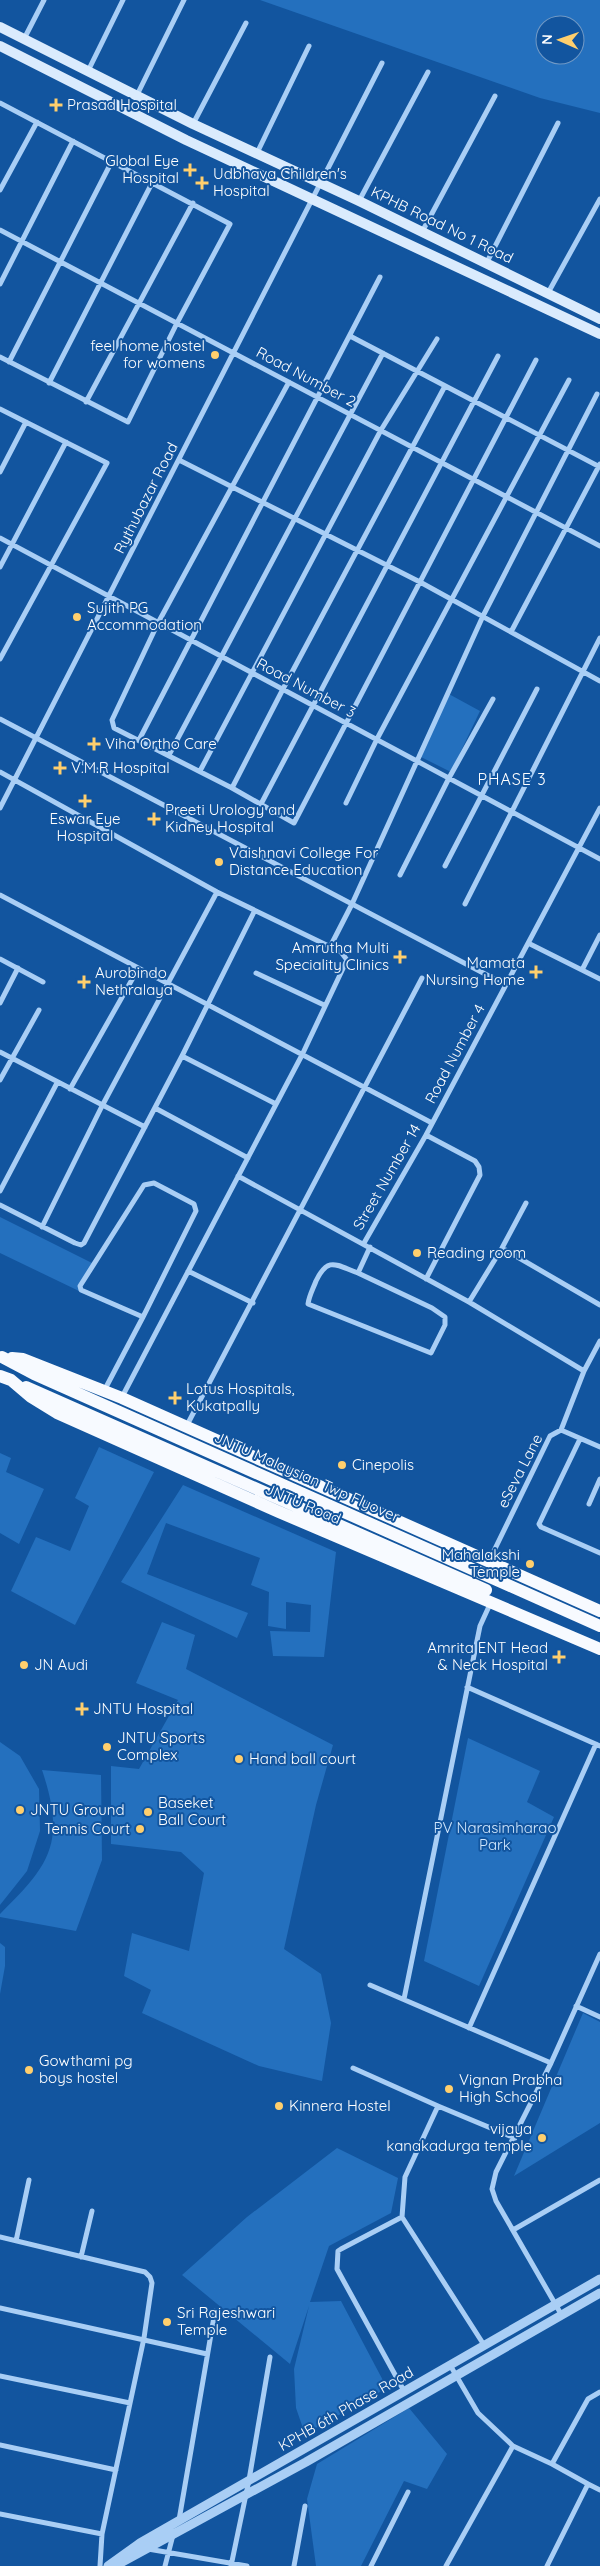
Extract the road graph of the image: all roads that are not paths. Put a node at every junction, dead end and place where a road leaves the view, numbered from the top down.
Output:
1 (44, 0) edge
2 (122, 0) edge
3 (184, 0) edge
4 (246, 23) dead end
5 (0, 27) edge
6 (24, 40) junction
7 (0, 46) edge
8 (309, 46) dead end
9 (382, 64) dead end
10 (88, 71) junction
11 (428, 72) dead end
12 (137, 95) junction
13 (495, 96) dead end
14 (0, 103) edge
15 (36, 122) junction
16 (558, 123) dead end
17 (193, 124) junction
18 (73, 141) junction
19 (257, 153) junction
20 (112, 161) junction
21 (152, 182) junction
22 (322, 184) junction
23 (0, 190) edge
24 (314, 199) junction
25 (600, 200) edge
26 (359, 201) junction
27 (193, 203) junction
28 (0, 230) edge
29 (422, 232) junction
30 (22, 242) junction
31 (60, 262) junction
32 (486, 264) junction
33 (380, 277) dead end
34 (100, 283) junction
35 (0, 284) edge
36 (548, 293) junction
37 (140, 304) junction
38 (600, 319) edge
39 (177, 323) junction
40 (600, 334) edge
41 (350, 336) junction
42 (436, 339) dead end
43 (383, 353) junction
44 (235, 354) junction
45 (498, 356) dead end
46 (0, 357) edge
47 (536, 360) dead end
48 (9, 362) junction
49 (418, 371) junction
50 (569, 380) dead end
51 (288, 382) junction
52 (49, 383) junction
53 (445, 386) junction
54 (597, 394) dead end
55 (318, 397) junction
56 (475, 401) junction
57 (86, 402) junction
58 (0, 409) edge
59 (351, 414) junction
60 (505, 417) junction
61 (26, 422) junction
62 (381, 430) junction
63 (538, 434) junction
64 (66, 442) junction
65 (412, 447) junction
66 (568, 450) junction
67 (180, 460) junction
68 (442, 463) junction
69 (599, 465) edge
70 (0, 472) edge
71 (473, 479) junction
72 (232, 487) junction
73 (505, 496) junction
74 (262, 502) junction
75 (536, 512) junction
76 (295, 519) junction
77 (566, 528) junction
78 (325, 534) junction
79 (0, 538) edge
80 (12, 545) junction
81 (600, 546) edge
82 (357, 550) junction
83 (50, 565) junction
84 (388, 566) junction
85 (0, 567) edge
86 (420, 582) junction
87 (109, 596) junction
88 (450, 599) junction
89 (483, 616) junction
90 (158, 623) junction
91 (511, 632) junction
92 (600, 638) edge
93 (190, 640) junction
94 (221, 656) junction
95 (0, 659) edge
96 (583, 671) junction
97 (251, 672) junction
98 (600, 681) edge
99 (283, 689) junction
100 (537, 689) dead end
101 (493, 699) dead end
102 (314, 706) junction
103 (0, 719) edge
104 (346, 724) junction
105 (36, 738) junction
106 (376, 739) junction
107 (139, 740) junction
108 (169, 755) junction
109 (417, 759) junction
110 (200, 771) junction
111 (0, 772) edge
112 (449, 778) junction
113 (14, 780) junction
114 (232, 788) junction
115 (482, 796) junction
116 (346, 803) dead end
117 (261, 804) junction
118 (0, 808) edge
119 (600, 808) edge
120 (512, 812) junction
121 (579, 848) junction
122 (600, 859) edge
123 (445, 866) dead end
124 (400, 875) dead end
125 (217, 892) junction
126 (0, 895) edge
127 (352, 904) junction
128 (465, 904) dead end
129 (254, 912) junction
130 (600, 936) edge
131 (530, 944) junction
132 (330, 947) junction
133 (0, 959) edge
134 (18, 968) junction
135 (138, 969) junction
136 (582, 970) junction
137 (256, 973) dead end
138 (422, 978) dead end
139 (600, 979) edge
140 (43, 982) dead end
141 (168, 985) junction
142 (506, 985) junction
143 (0, 1003) edge
144 (206, 1005) junction
145 (324, 1005) junction
146 (39, 1010) dead end
147 (0, 1052) edge
148 (302, 1055) junction
149 (182, 1056) junction
150 (12, 1058) junction
151 (0, 1080) edge
152 (57, 1083) junction
153 (70, 1089) junction
154 (365, 1089) junction
155 (276, 1104) junction
156 (102, 1106) junction
157 (155, 1108) junction
158 (432, 1123) junction
159 (144, 1127) junction
160 (426, 1135) junction
161 (248, 1158) junction
162 (238, 1176) junction
163 (0, 1191) edge
164 (526, 1203) dead end
165 (0, 1205) edge
166 (302, 1210) junction
167 (42, 1227) junction
168 (364, 1244) junction
169 (370, 1247) junction
170 (502, 1248) junction
171 (188, 1271) junction
172 (358, 1273) junction
173 (426, 1279) junction
174 (253, 1302) junction
175 (469, 1302) junction
176 (600, 1306) edge
177 (144, 1317) junction
178 (600, 1341) edge
179 (1, 1357) edge
180 (584, 1371) junction
181 (5, 1378) edge
182 (104, 1391) junction
183 (122, 1398) junction
184 (186, 1427) junction
185 (561, 1430) junction
186 (580, 1439) junction
187 (600, 1447) edge
188 (600, 1480) edge
189 (589, 1504) dead end
190 (600, 1553) edge
191 (489, 1561) junction
192 (491, 1602) junction
193 (600, 1611) edge
194 (600, 1626) edge
195 (600, 1641) edge
196 (600, 1649) edge
197 (467, 1687) junction
198 (598, 1745) edge
199 (600, 1954) edge
200 (370, 1984) dead end
201 (404, 1999) junction
202 (576, 2006) junction
203 (600, 2017) edge
204 (469, 2028) junction
205 (551, 2063) junction
206 (353, 2068) dead end
207 (438, 2106) junction
208 (515, 2138) junction
209 (29, 2180) dead end
210 (600, 2180) edge
211 (92, 2211) dead end
212 (402, 2217) junction
213 (514, 2230) junction
214 (0, 2237) edge
215 (16, 2241) junction
216 (81, 2257) junction
217 (600, 2279) edge
218 (600, 2293) edge
219 (556, 2304) junction
220 (0, 2308) edge
221 (215, 2311) dead end
222 (561, 2314) junction
223 (144, 2338) junction
224 (484, 2345) junction
225 (207, 2354) junction
226 (270, 2357) dead end
227 (450, 2365) junction
228 (456, 2374) junction
229 (0, 2376) edge
230 (404, 2391) junction
231 (599, 2393) edge
232 (130, 2404) junction
233 (0, 2445) edge
234 (513, 2446) junction
235 (552, 2464) junction
236 (116, 2470) junction
237 (249, 2480) junction
238 (588, 2484) junction
239 (600, 2490) edge
240 (408, 2492) dead end
241 (247, 2494) junction
242 (305, 2506) dead end
243 (0, 2514) edge
244 (179, 2520) junction
245 (102, 2534) junction
246 (173, 2534) junction
247 (147, 2549) junction
248 (168, 2552) junction
249 (548, 2564) edge
250 (232, 2565) edge
251 (100, 2566) edge
252 (108, 2566) edge
253 (115, 2566) edge
254 (165, 2566) edge
255 (247, 2566) edge
256 (294, 2566) edge
257 (372, 2566) edge
258 (446, 2566) edge
259 (555, 2566) edge

1 - 6 street
2 - 10 street
3 - 12 street
4 - 17 street
5 - 6 main road, KPHB Road No 1 Road
6 - 10 main road, KPHB Road No 1 Road
7 - 24 main road, KPHB Road No 1 Road
8 - 19 street
9 - 22 street, Rythubazar Road
10 - 12 main road, KPHB Road No 1 Road
11 - 26 street
12 - 17 main road, KPHB Road No 1 Road
13 - 29 street
14 - 15 street
15 - 18 street
15 - 23 street
16 - 32 street
17 - 19 main road, KPHB Road No 1 Road
18 - 20 street
18 - 30 street
19 - 22 main road, KPHB Road No 1 Road
20 - 21 street
20 - 31 street
21 - 27 street
21 - 34 street
22 - 24 street, Rythubazar Road
22 - 26 main road, KPHB Road No 1 Road
24 - 40 main road, KPHB Road No 1 Road
24 - 44 street, Rythubazar Road
25 - 36 street
26 - 29 main road, KPHB Road No 1 Road
27 - 37 street
27 - 39 street
28 - 30 street, Road Number 2
29 - 32 main road, KPHB Road No 1 Road
30 - 31 street, Road Number 2
30 - 35 street
31 - 34 street, Road Number 2
31 - 48 street
32 - 36 main road, KPHB Road No 1 Road
33 - 41 street
34 - 37 street, Road Number 2
34 - 52 street
36 - 38 main road, KPHB Road No 1 Road
37 - 39 street, Road Number 2
37 - 57 street
39 - 44 street, Road Number 2
39 - 57 street
41 - 43 street
41 - 55 street
42 - 49 street
43 - 49 street
43 - 59 street
44 - 51 street, Road Number 2
44 - 67 street, Rythubazar Road
45 - 56 street
46 - 48 street
47 - 60 street
48 - 52 street
49 - 53 street
49 - 62 street
50 - 63 street
51 - 55 street, Road Number 2
51 - 72 street
52 - 57 street
53 - 56 street
53 - 65 street
54 - 66 street
55 - 59 street, Road Number 2
55 - 74 street
56 - 60 street
56 - 68 street
58 - 61 street
59 - 62 street, Road Number 2
59 - 76 street
60 - 63 street
60 - 71 street
61 - 64 street
61 - 70 street
62 - 65 street, Road Number 2
62 - 78 street
63 - 66 street
63 - 73 street
64 - 80 street
64 - 83 street
65 - 68 street, Road Number 2
65 - 82 street
66 - 69 street
66 - 75 street
67 - 72 street
67 - 87 street, Rythubazar Road
68 - 71 street, Road Number 2
68 - 84 street
69 - 77 street
71 - 73 street, Road Number 2
71 - 86 street
72 - 74 street
72 - 90 street
73 - 75 street, Road Number 2
73 - 88 street
74 - 76 street
74 - 93 street
75 - 77 street, Road Number 2
75 - 89 street
76 - 78 street
76 - 94 street
77 - 81 street, Road Number 2
77 - 91 street
78 - 82 street
78 - 97 street
79 - 80 street, Road Number 3
80 - 83 street, Road Number 3
80 - 85 street
82 - 84 street
82 - 99 street
83 - 87 street, Road Number 3
83 - 95 street
84 - 86 street
84 - 102 street
86 - 88 street
86 - 104 street
87 - 90 street, Road Number 3
87 - 105 street, Rythubazar Road
88 - 89 street
88 - 106 street
89 - 91 street
89 - 109 street
90 - 93 street, Road Number 3
90 - 107 street
91 - 96 street
92 - 96 street
93 - 94 street, Road Number 3
93 - 107 street
94 - 97 street, Road Number 3
94 - 108 street
96 - 98 street
96 - 120 street
97 - 99 street, Road Number 3
97 - 110 street
99 - 102 street, Road Number 3
99 - 114 street
100 - 115 street
101 - 112 street
102 - 104 street, Road Number 3
102 - 117 street
103 - 105 street
104 - 106 street, Road Number 3
104 - 117 street
105 - 113 street, Rythubazar Road
105 - 127 street
106 - 109 street, Road Number 3
106 - 116 street
107 - 108 street
108 - 110 street
109 - 112 street, Road Number 3
109 - 127 street
110 - 114 street
111 - 113 street
112 - 115 street, Road Number 3
112 - 124 street
113 - 118 street, Rythubazar Road
113 - 125 street
114 - 117 street
115 - 120 street, Road Number 3
115 - 123 street
119 - 121 street, Road Number 4
120 - 121 street, Road Number 3
120 - 128 street
121 - 122 street, Road Number 3
121 - 131 street, Road Number 4
125 - 129 street
125 - 141 street
126 - 135 street
127 - 132 street
127 - 142 street
129 - 132 street
129 - 144 street
130 - 136 street
131 - 136 street
131 - 142 street, Road Number 4
132 - 145 street
133 - 134 street
134 - 140 street
134 - 143 street
135 - 141 street
135 - 153 street
136 - 139 street
137 - 145 street
138 - 154 street
141 - 144 street
141 - 156 street
142 - 158 street, Road Number 4
144 - 148 street
144 - 149 street
145 - 148 street
146 - 150 street
147 - 150 street
148 - 154 street
148 - 155 street
149 - 155 street
149 - 157 street
150 - 151 street
150 - 152 street
152 - 153 street
152 - 163 street
153 - 156 street
154 - 158 street
154 - 166 street
155 - 161 street
156 - 159 street
156 - 167 street
157 - 159 street
157 - 161 street
158 - 160 street, Street Number 14
159 - 167 street
160 - 168 street, Street Number 14
160 - 173 street
161 - 162 street
162 - 166 street
162 - 171 street
164 - 170 street
165 - 167 street
166 - 168 street
166 - 174 street
168 - 169 street
169 - 172 street
169 - 173 street
170 - 175 street
170 - 176 street
171 - 174 street
171 - 183 street
172 - 172 street
173 - 175 street
174 - 184 street
175 - 180 street
177 - 177 street
177 - 182 street
178 - 180 street, eSeva Lane
179 - 182 main road, JNTU Road
179 - 194 main road, JNTU Malaysian Twp Flyover
180 - 185 street, eSeva Lane
181 - 192 main road, JNTU Road
181 - 195 main road, JNTU Malaysian Twp Flyover
182 - 183 main road, JNTU Road
183 - 184 main road, JNTU Road
184 - 191 main road, JNTU Road
185 - 186 street
185 - 191 street, eSeva Lane
186 - 187 street
186 - 190 street
188 - 189 street
191 - 193 main road, JNTU Road
192 - 196 main road, JNTU Road
192 - 197 street
197 - 198 street
197 - 201 street
198 - 204 street
199 - 202 street
200 - 201 street
201 - 204 street
202 - 203 street
202 - 205 street
204 - 205 street
205 - 208 street
206 - 207 street
207 - 208 street
207 - 212 street
208 - 213 street
209 - 215 street
210 - 213 street
211 - 216 street
212 - 224 street
212 - 230 street
213 - 219 street
214 - 215 street
215 - 216 street
216 - 223 street
217 - 219 street, KPHB 6th Phase Road
218 - 222 street, KPHB 6th Phase Road
219 - 222 street
219 - 224 street, KPHB 6th Phase Road
220 - 223 street
221 - 225 street
222 - 228 street, KPHB 6th Phase Road
223 - 225 street
223 - 232 street
224 - 227 street, KPHB 6th Phase Road
225 - 244 street
226 - 237 street
227 - 228 street
227 - 230 street, KPHB 6th Phase Road
228 - 234 street
228 - 241 street, KPHB 6th Phase Road
229 - 232 street
230 - 237 street, KPHB 6th Phase Road
231 - 235 street
232 - 236 street
233 - 236 street
234 - 235 street
234 - 258 street
235 - 238 street
236 - 245 street
237 - 241 street
237 - 244 street, KPHB 6th Phase Road
238 - 239 street
238 - 249 street
240 - 257 street
241 - 246 street, KPHB 6th Phase Road
241 - 250 street
242 - 256 street
243 - 245 street
244 - 252 street, KPHB 6th Phase Road
245 - 251 street
246 - 247 street, KPHB 6th Phase Road
246 - 248 street
247 - 248 street
247 - 253 street, KPHB 6th Phase Road
248 - 250 street
248 - 254 street
249 - 259 street
250 - 255 street

